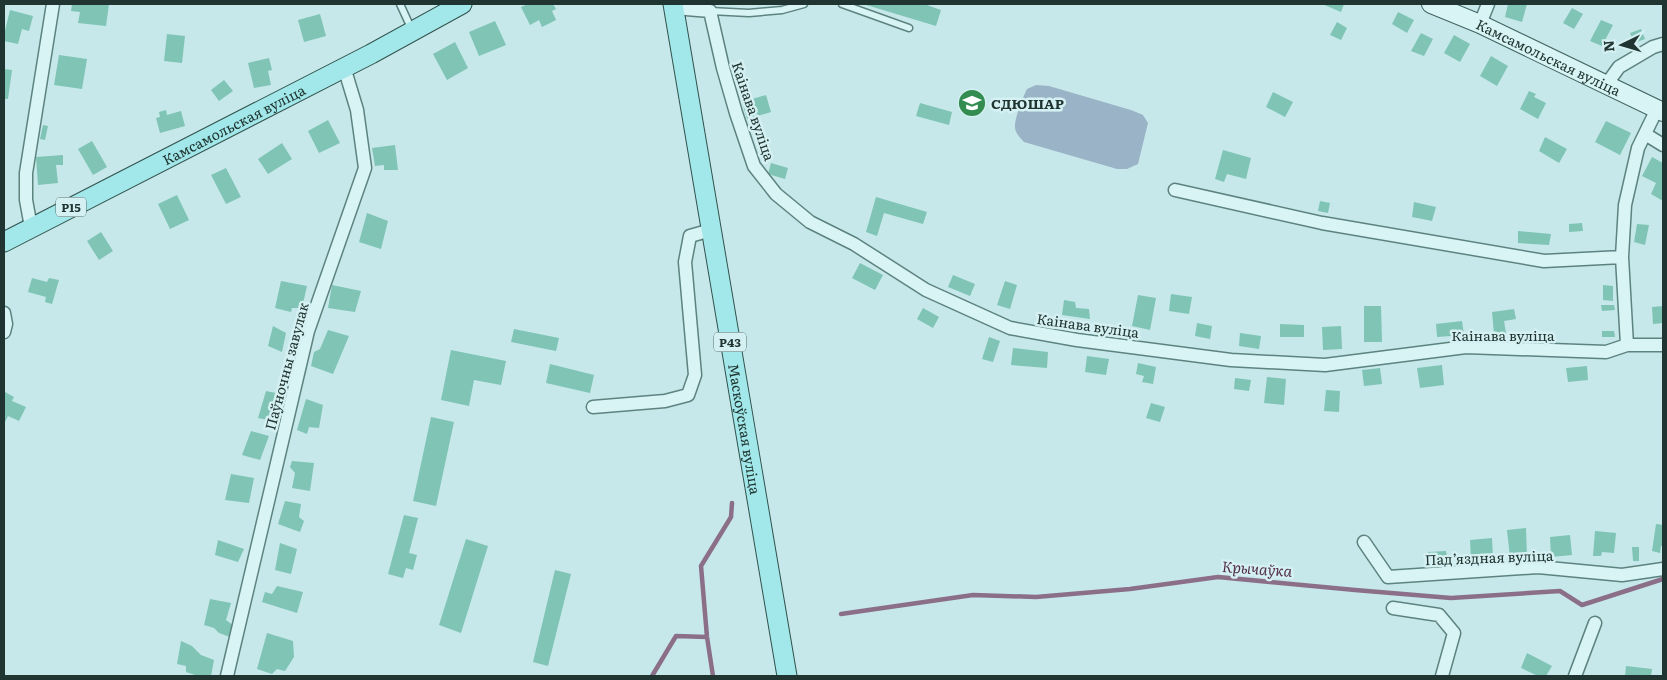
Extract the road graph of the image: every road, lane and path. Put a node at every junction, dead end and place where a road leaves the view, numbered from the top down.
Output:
1 (52, 4) edge
2 (400, 4) edge
3 (462, 4) edge
4 (804, 4) edge
5 (842, 4) edge
6 (1431, 4) edge
7 (1488, 4) edge
8 (673, 6) edge
9 (710, 11) junction
10 (1480, 24) junction
11 (909, 28) dead end
12 (412, 31) junction
13 (1663, 44) edge
14 (344, 67) junction
15 (1606, 84) junction
16 (1660, 111) edge
17 (1645, 134) junction
18 (1663, 145) edge
19 (1175, 190) dead end
20 (31, 227) junction
21 (711, 230) junction
22 (4, 242) edge
23 (1622, 257) junction
24 (4, 313) edge
25 (4, 332) edge
26 (1627, 345) junction
27 (1663, 345) edge
28 (593, 407) dead end
29 (1364, 542) dead end
30 (1663, 569) edge
31 (1392, 608) dead end
32 (1595, 623) dead end
33 (227, 676) edge
34 (787, 676) edge
35 (1442, 676) edge
36 (1575, 676) edge

1 - 20 street
2 - 12 lane
3 - 12 main road, Камсамольская вуліца / Р15
4 - 9 lane
5 - 11 lane
6 - 10 main road, Камсамольская вуліца
7 - 10 street
8 - 9 street
8 - 21 main road, Маскоўская вуліца / Р43
9 - 26 street, Каінава вуліца
10 - 15 main road, Камсамольская вуліца
12 - 14 main road, Камсамольская вуліца / Р15
13 - 15 street
14 - 20 main road, Камсамольская вуліца / Р15
14 - 33 street, Паўночны завулак
15 - 16 main road, Камсамольская вуліца
16 - 17 street
17 - 18 street
17 - 23 street
19 - 23 street
20 - 22 main road, Камсамольская вуліца / Р15
21 - 28 street
21 - 34 main road, Маскоўская вуліца / Р43
23 - 26 street
24 - 25 street
26 - 27 street, Каінава вуліца
29 - 30 street, Падʼяздная вуліца
31 - 35 street
32 - 36 street

